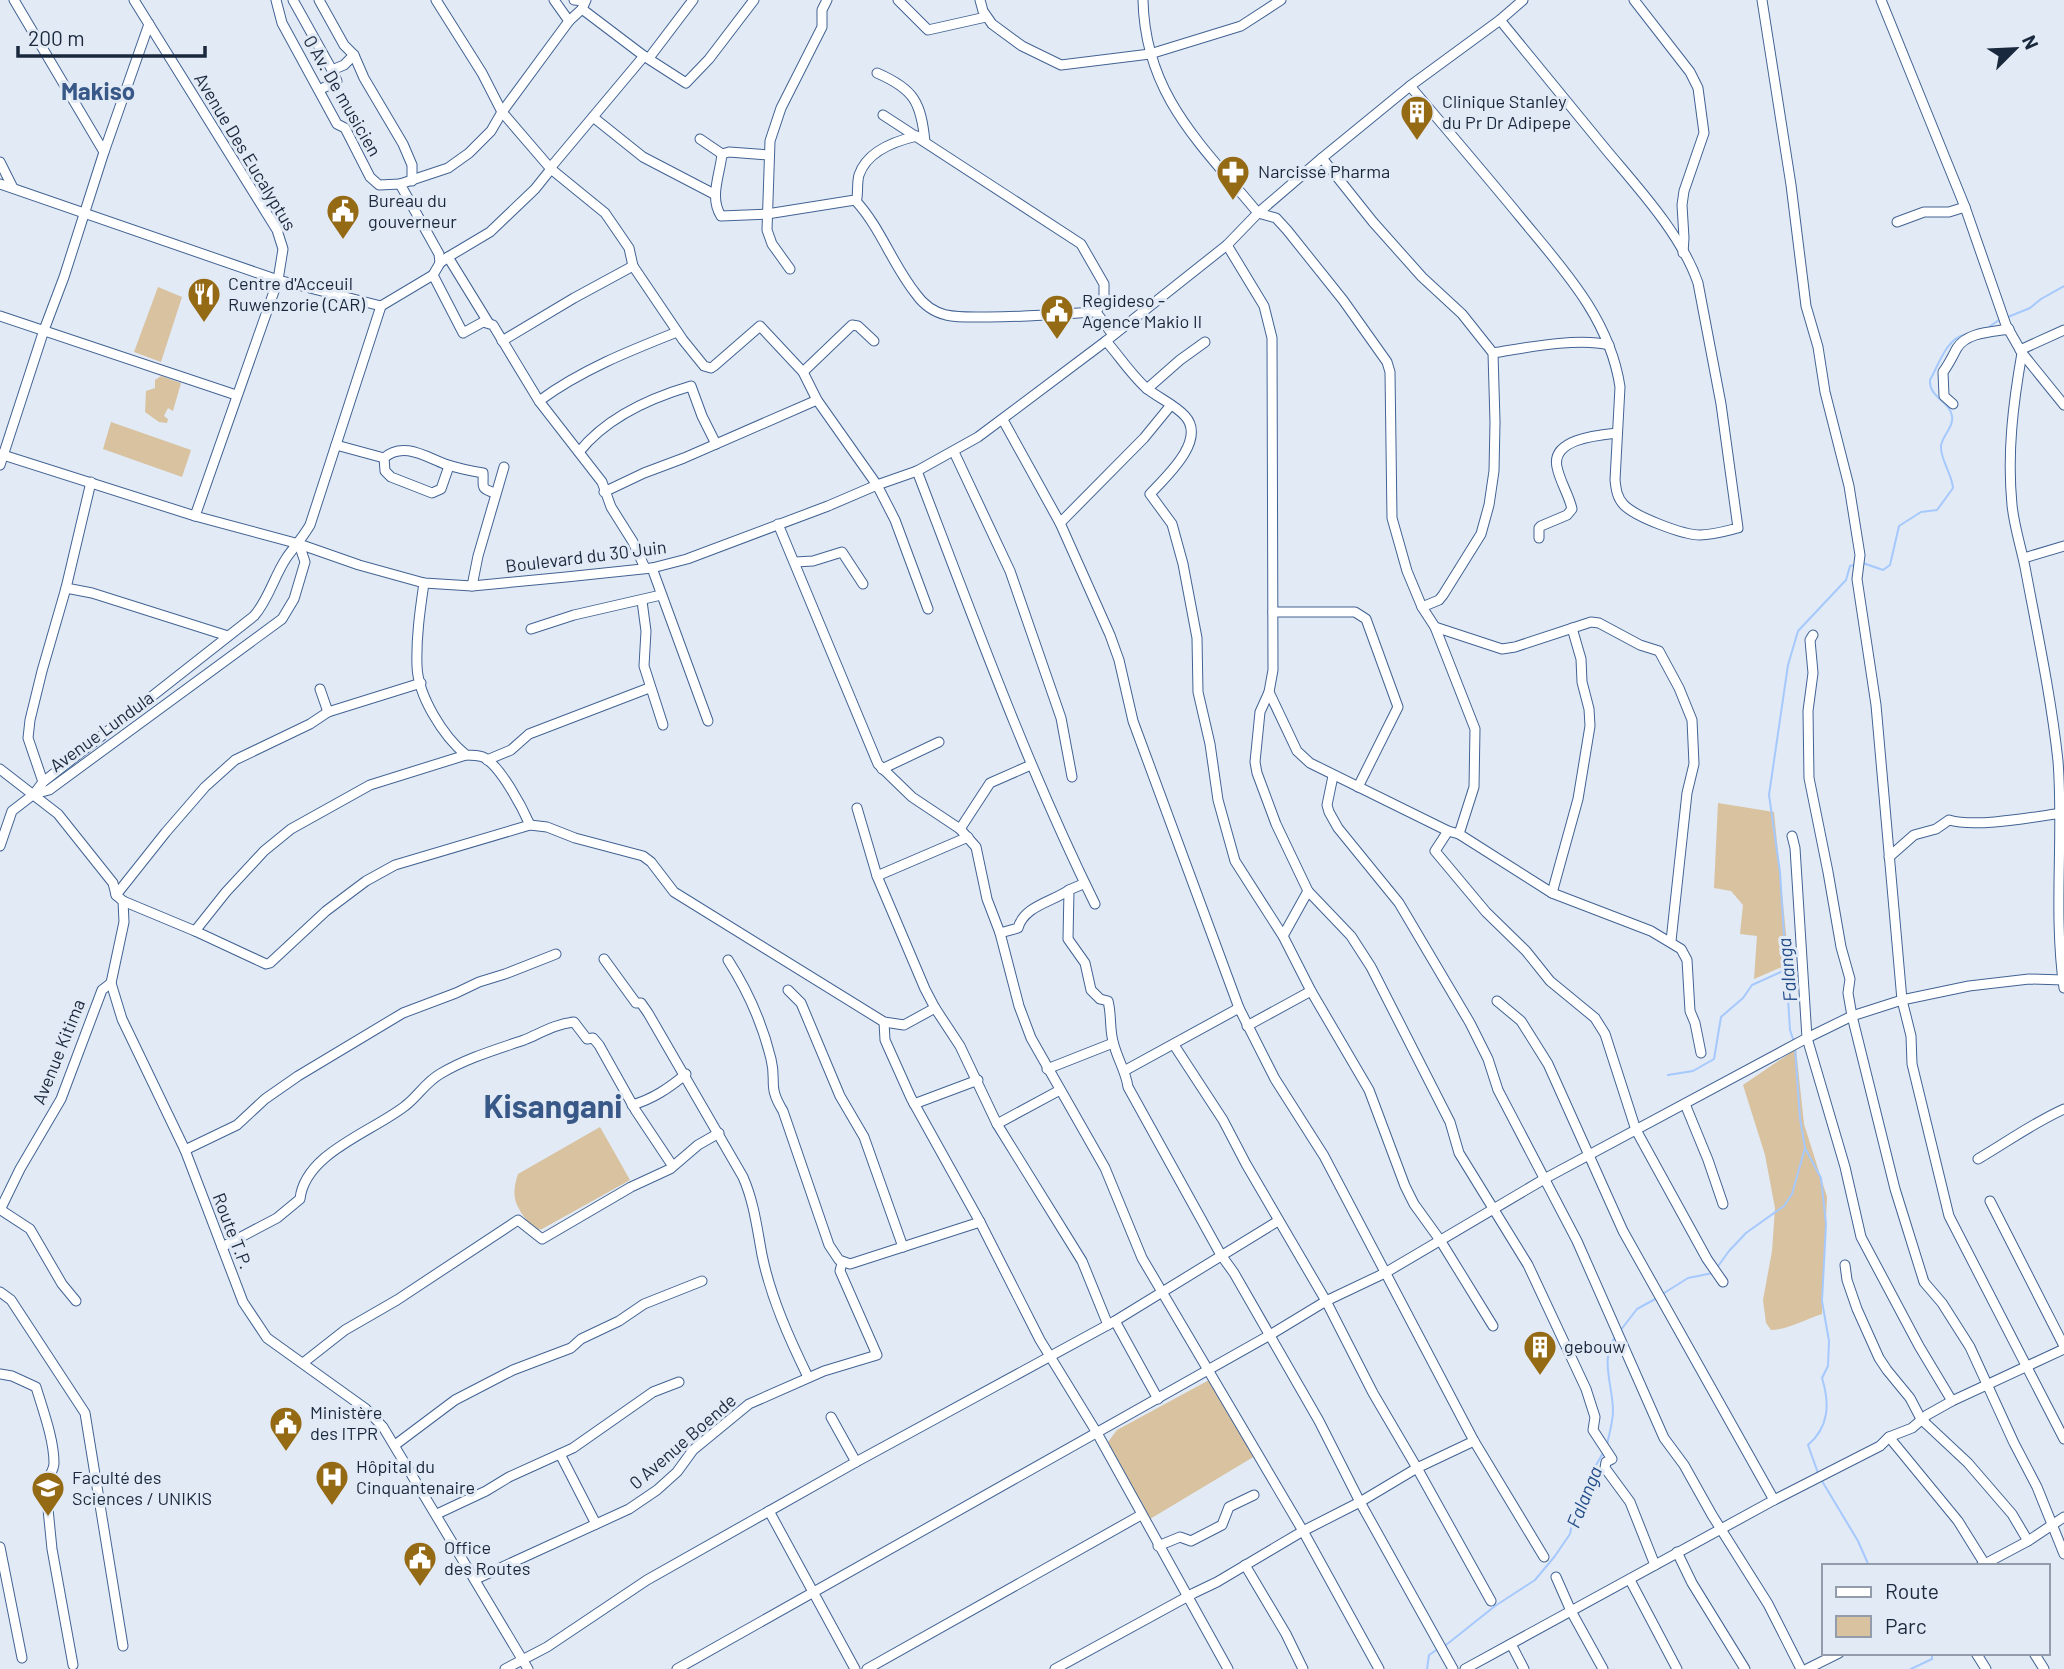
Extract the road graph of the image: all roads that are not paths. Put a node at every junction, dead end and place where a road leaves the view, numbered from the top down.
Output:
1 (14, 0) edge
2 (134, 0) edge
3 (276, 0) edge
4 (293, 0) edge
5 (319, 0) edge
6 (436, 0) edge
7 (554, 0) edge
8 (574, 0) edge
9 (692, 0) edge
10 (754, 0) edge
11 (827, 0) edge
12 (898, 0) edge
13 (980, 0) edge
14 (1143, 0) edge
15 (1280, 0) edge
16 (1523, 0) edge
17 (1634, 0) edge
18 (1762, 0) edge
19 (1881, 0) edge
20 (584, 3) edge
21 (986, 18) junction
22 (1500, 20) junction
23 (569, 21) junction
24 (149, 24) junction
25 (1150, 54) junction
26 (354, 55) junction
27 (646, 57) junction
28 (332, 70) junction
29 (877, 73) dead end
30 (1410, 86) junction
31 (319, 90) junction
32 (502, 112) junction
33 (883, 114) dead end
34 (593, 117) junction
35 (700, 139) dead end
36 (921, 139) junction
37 (104, 152) junction
38 (722, 154) junction
39 (769, 155) junction
40 (1322, 158) junction
41 (0, 162) edge
42 (551, 168) junction
43 (412, 181) junction
44 (0, 184) edge
45 (400, 184) junction
46 (13, 188) junction
47 (714, 194) junction
48 (855, 200) junction
49 (1965, 207) junction
50 (85, 213) junction
51 (1258, 213) junction
52 (767, 214) junction
53 (1897, 222) dead end
54 (1227, 245) junction
55 (1683, 253) junction
56 (449, 257) junction
57 (440, 263) junction
58 (633, 265) junction
59 (790, 269) dead end
60 (433, 275) junction
61 (278, 280) junction
62 (381, 306) junction
63 (1096, 312) junction
64 (0, 316) edge
65 (488, 322) junction
66 (2007, 327) junction
67 (44, 330) junction
68 (677, 331) junction
69 (2064, 331) edge
70 (1110, 338) junction
71 (502, 341) junction
72 (874, 341) dead end
73 (1205, 342) dead end
74 (1609, 345) junction
75 (2021, 351) junction
76 (1493, 353) junction
77 (803, 372) junction
78 (1147, 389) junction
79 (236, 395) junction
80 (817, 400) junction
81 (540, 401) junction
82 (1953, 404) dead end
83 (1171, 405) junction
84 (2064, 405) edge
85 (1003, 420) junction
86 (1617, 433) junction
87 (716, 444) junction
88 (336, 445) junction
89 (579, 452) junction
90 (954, 452) junction
91 (2, 454) edge
92 (384, 458) junction
93 (0, 465) edge
94 (449, 466) junction
95 (504, 467) dead end
96 (917, 471) junction
97 (91, 482) junction
98 (877, 485) junction
99 (604, 492) junction
100 (495, 493) junction
101 (195, 516) junction
102 (1060, 523) junction
103 (778, 524) junction
104 (1539, 538) dead end
105 (299, 544) junction
106 (2064, 546) edge
107 (2024, 558) junction
108 (795, 562) junction
109 (648, 568) junction
110 (424, 583) junction
111 (863, 584) dead end
112 (472, 586) junction
113 (66, 588) junction
114 (662, 595) junction
115 (642, 601) junction
116 (1422, 607) junction
117 (928, 609) dead end
118 (1273, 612) junction
119 (1435, 627) junction
120 (1572, 628) junction
121 (531, 629) dead end
122 (1813, 635) dead end
123 (228, 636) junction
124 (421, 683) junction
125 (649, 688) junction
126 (320, 689) dead end
127 (1269, 692) junction
128 (328, 712) junction
129 (708, 721) dead end
130 (663, 725) dead end
131 (939, 742) dead end
132 (466, 755) junction
133 (487, 760) junction
134 (1031, 765) junction
135 (0, 769) edge
136 (882, 769) junction
137 (1333, 776) junction
138 (1072, 777) dead end
139 (43, 782) junction
140 (1358, 787) junction
141 (2063, 793) edge
142 (34, 794) junction
143 (857, 808) dead end
144 (2062, 813) edge
145 (530, 825) junction
146 (960, 829) junction
147 (1448, 831) junction
148 (1460, 834) junction
149 (1792, 836) dead end
150 (968, 837) junction
151 (0, 846) edge
152 (1889, 857) junction
153 (877, 876) junction
154 (1083, 884) junction
155 (1069, 890) junction
156 (1308, 891) junction
157 (1552, 893) junction
158 (120, 898) junction
159 (1095, 904) dead end
160 (195, 931) junction
161 (1000, 933) junction
162 (1283, 936) junction
163 (1671, 941) junction
164 (556, 954) dead end
165 (604, 959) dead end
166 (728, 960) dead end
167 (111, 983) junction
168 (2064, 983) edge
169 (789, 990) dead end
170 (1311, 991) junction
171 (1902, 1000) junction
172 (1497, 1001) dead end
173 (935, 1008) junction
174 (1239, 1008) junction
175 (1852, 1016) junction
176 (884, 1023) junction
177 (1247, 1026) junction
178 (1800, 1042) junction
179 (1113, 1044) junction
180 (1174, 1045) junction
181 (1701, 1053) dead end
182 (1047, 1069) junction
183 (1124, 1070) junction
184 (686, 1074) junction
185 (978, 1080) junction
186 (1060, 1090) junction
187 (915, 1104) junction
188 (1685, 1104) junction
189 (632, 1105) junction
190 (2064, 1109) edge
191 (997, 1124) junction
192 (1636, 1130) junction
193 (719, 1133) junction
194 (185, 1150) junction
195 (1590, 1155) junction
196 (1978, 1159) dead end
197 (672, 1165) junction
198 (1546, 1178) junction
199 (1990, 1201) dead end
200 (1723, 1204) dead end
201 (1493, 1209) junction
202 (0, 1210) edge
203 (1279, 1221) junction
204 (980, 1222) junction
205 (1440, 1240) junction
206 (222, 1247) junction
207 (903, 1247) junction
208 (1221, 1255) junction
209 (842, 1263) junction
210 (1845, 1265) dead end
211 (1384, 1273) junction
212 (1718, 1274) dead end
213 (702, 1281) dead end
214 (0, 1292) edge
215 (1163, 1294) junction
216 (76, 1301) dead end
217 (1326, 1301) junction
218 (1112, 1323) junction
219 (1493, 1326) dead end
220 (1270, 1335) junction
221 (2064, 1347) edge
222 (1050, 1357) junction
223 (303, 1363) junction
224 (2026, 1366) junction
225 (1209, 1370) junction
226 (0, 1374) edge
227 (808, 1377) junction
228 (680, 1382) dead end
229 (1988, 1386) junction
230 (1158, 1399) junction
231 (1952, 1401) junction
232 (831, 1417) dead end
233 (1922, 1419) junction
234 (1097, 1433) junction
235 (1889, 1437) junction
236 (2064, 1439) edge
237 (1474, 1441) junction
238 (395, 1445) junction
239 (560, 1454) junction
240 (856, 1462) junction
241 (1418, 1468) junction
242 (1255, 1495) dead end
243 (1774, 1500) junction
244 (1360, 1502) junction
245 (769, 1511) junction
246 (437, 1514) junction
247 (1140, 1515) junction
248 (2064, 1517) edge
249 (596, 1524) junction
250 (2054, 1525) junction
251 (1720, 1529) junction
252 (1303, 1531) junction
253 (2028, 1541) junction
254 (1158, 1546) junction
255 (0, 1547) edge
256 (1677, 1552) junction
257 (2064, 1553) edge
258 (1544, 1557) dead end
259 (1983, 1564) edge
260 (1986, 1564) edge
261 (1245, 1565) junction
262 (1655, 1565) junction
263 (1556, 1577) dead end
264 (476, 1579) junction
265 (1630, 1580) junction
266 (813, 1592) junction
267 (1188, 1598) junction
268 (1491, 1601) dead end
269 (1571, 1611) junction
270 (1511, 1644) junction
271 (122, 1646) dead end
272 (1835, 1655) edge
273 (22, 1658) dead end
274 (522, 1659) junction
275 (73, 1665) dead end
276 (505, 1669) edge
277 (528, 1669) edge
278 (677, 1669) edge
279 (855, 1669) edge
280 (867, 1669) edge
281 (1055, 1669) edge
282 (1228, 1669) edge
283 (1303, 1669) edge
284 (1379, 1669) edge
285 (1453, 1669) edge
286 (1465, 1669) edge
287 (1524, 1669) edge
288 (1603, 1669) edge
289 (1676, 1669) edge
290 (1745, 1669) edge
291 (1801, 1669) edge
292 (1807, 1669) edge

1 - 37 street
2 - 24 street, Avenue Des Eucalyptus
3 - 31 street, 0 Av. De musicien
4 - 28 street
5 - 26 street
6 - 32 street
7 - 23 street
8 - 20 street
9 - 27 street
10 - 27 street
11 - 39 street
12 - 21 street
13 - 21 street
14 - 25 street
15 - 25 street
16 - 22 street, Boulevard du 30 Juin
17 - 55 street
18 - 152 street
19 - 49 street
20 - 23 street
20 - 27 street
21 - 25 street
22 - 30 street, Boulevard du 30 Juin
22 - 55 street
23 - 32 street
24 - 37 street
24 - 61 street, Avenue Des Eucalyptus
25 - 51 street
26 - 28 street
26 - 43 street
27 - 34 street
28 - 31 street
29 - 36 street
30 - 40 street, Boulevard du 30 Juin
30 - 74 street
31 - 45 street, 0 Av. De musicien
32 - 42 street
32 - 43 street
33 - 36 street
34 - 42 street
34 - 47 street
35 - 38 street
36 - 48 street
36 - 63 street
37 - 50 street
38 - 39 street
38 - 47 street
39 - 52 street
40 - 51 street, Boulevard du 30 Juin
40 - 76 street
41 - 46 street
42 - 56 street
42 - 58 street
43 - 45 street
44 - 46 street
45 - 57 street
46 - 50 street
47 - 52 street
48 - 52 street
48 - 63 street
49 - 53 street
49 - 66 street
50 - 61 street
50 - 67 street
51 - 54 street, Boulevard du 30 Juin
51 - 116 street
52 - 59 street
54 - 70 street, Boulevard du 30 Juin
54 - 118 street
55 - 86 street
56 - 57 street
56 - 65 street
57 - 60 street
58 - 68 street
58 - 71 street
60 - 62 street
60 - 65 street
61 - 62 street
61 - 79 street
62 - 88 street, Avenue Lundula
63 - 70 street
64 - 67 street
65 - 71 street
66 - 75 street
66 - 82 street
67 - 79 street
67 - 91 street
68 - 77 street
68 - 81 street
69 - 75 street
70 - 78 street
70 - 85 street, Boulevard du 30 Juin
71 - 81 street
72 - 77 street
73 - 78 street
74 - 76 street
74 - 86 street
75 - 84 street
75 - 107 street
76 - 116 street
77 - 80 street
78 - 83 street
79 - 101 street
80 - 87 street
80 - 98 street
81 - 89 street
83 - 102 street
83 - 162 street
85 - 90 street, Boulevard du 30 Juin
85 - 102 street
86 - 104 street
87 - 89 street
87 - 99 street
88 - 92 street
88 - 105 street, Avenue Lundula
89 - 99 street
90 - 96 street, Boulevard du 30 Juin
90 - 138 street
91 - 93 street
91 - 97 street, Boulevard du 30 Juin
92 - 94 street
92 - 94 street
94 - 100 street
95 - 100 street
96 - 98 street, Boulevard du 30 Juin
96 - 134 street
97 - 101 street, Boulevard du 30 Juin
97 - 113 street
98 - 103 street, Boulevard du 30 Juin
98 - 117 street
99 - 109 street
100 - 112 street
101 - 105 street, Boulevard du 30 Juin
102 - 174 street
103 - 108 street
103 - 109 street, Boulevard du 30 Juin
105 - 110 street, Boulevard du 30 Juin
105 - 123 street, Avenue Lundula
105 - 142 street, Avenue Lundula
106 - 107 street
107 - 141 street
108 - 111 street
108 - 136 street
109 - 112 street, Boulevard du 30 Juin
109 - 114 street
110 - 112 street, Boulevard du 30 Juin
110 - 124 street
113 - 123 street
113 - 139 street
114 - 115 street
114 - 129 street
115 - 121 street
115 - 125 street
116 - 119 street
118 - 127 street
118 - 140 street
119 - 120 street
119 - 148 street
120 - 157 street
120 - 163 street
122 - 175 street
123 - 139 street, Avenue Lundula
124 - 128 street
124 - 132 street
125 - 130 street
125 - 133 street
126 - 128 street
127 - 137 street
127 - 156 street
128 - 158 street
131 - 136 street
132 - 133 street
132 - 160 street
133 - 145 street
134 - 146 street
134 - 154 street
135 - 142 street
136 - 146 street
137 - 140 street
137 - 198 street
139 - 142 street, Avenue Lundula
140 - 147 street
141 - 144 street
142 - 151 street
142 - 158 street
143 - 153 street
144 - 152 street
144 - 168 street
145 - 160 street
145 - 176 street
146 - 150 street
147 - 148 street
147 - 192 street
148 - 157 street
149 - 178 street
150 - 153 street
150 - 161 street
152 - 171 street
153 - 173 street
154 - 155 street
154 - 159 street
155 - 161 street
155 - 179 street
156 - 162 street
156 - 201 street
157 - 163 street
158 - 160 street
158 - 167 street, Route T.P.
161 - 182 street
162 - 170 street
163 - 181 street
164 - 194 street
165 - 184 street
166 - 209 street
167 - 194 street, Route T.P.
167 - 202 street, Avenue Kitima
168 - 171 street
169 - 207 street
170 - 177 street
170 - 205 street
171 - 175 street
171 - 224 street
172 - 195 street
173 - 176 street
173 - 185 street
174 - 177 street
174 - 180 street
175 - 178 street
175 - 229 street
176 - 187 street
177 - 211 street
178 - 188 street
178 - 231 street
179 - 182 street
179 - 183 street
180 - 183 street
180 - 203 street
182 - 186 street
183 - 208 street
184 - 189 street
184 - 193 street
185 - 187 street
185 - 191 street
186 - 191 street
186 - 215 street
187 - 204 street
188 - 192 street
188 - 200 street
189 - 197 street
189 - 206 street
190 - 196 street
191 - 218 street
192 - 195 street
192 - 212 street
193 - 197 street
193 - 227 street
194 - 206 street, Route T.P.
195 - 198 street
195 - 243 street
197 - 223 street
198 - 201 street
198 - 251 street
199 - 221 street
201 - 205 street
201 - 262 street
202 - 216 street
203 - 208 street
203 - 217 street
204 - 207 street
204 - 222 street
205 - 211 street
205 - 219 street
206 - 223 street, Route T.P.
207 - 209 street
208 - 215 street
208 - 220 street
209 - 227 street, 0 Avenue Boende
210 - 233 street
211 - 217 street
211 - 237 street
213 - 238 street
214 - 271 street
215 - 218 street
215 - 225 street
217 - 220 street
217 - 241 street
218 - 222 street
218 - 230 street
220 - 225 street
220 - 244 street
221 - 224 street
222 - 234 street
222 - 240 street
223 - 238 street, Route T.P.
224 - 229 street
224 - 236 street
225 - 230 street
225 - 252 street
226 - 275 street
227 - 249 street, 0 Avenue Boende
228 - 239 street
229 - 231 street
229 - 250 street
230 - 234 street
231 - 233 street
232 - 240 street
233 - 235 street
233 - 253 street
234 - 247 street
234 - 266 street
235 - 243 street
235 - 259 street
237 - 241 street
237 - 258 street
238 - 246 street, Route T.P.
239 - 246 street
239 - 249 street
240 - 245 street
241 - 244 street
241 - 268 street
242 - 254 street
243 - 251 street
244 - 252 street
244 - 285 street
245 - 266 street
245 - 274 street
246 - 264 street, Route T.P.
247 - 254 street
247 - 280 street
248 - 250 street
249 - 264 street, 0 Avenue Boende
250 - 253 street
250 - 257 street
251 - 256 street
251 - 291 street
252 - 261 street
252 - 284 street
253 - 260 street
254 - 267 street
255 - 273 street
256 - 262 street
256 - 290 street
261 - 267 street
261 - 283 street
262 - 265 street
263 - 269 street
264 - 274 street, Route T.P.
265 - 269 street
265 - 289 street
266 - 278 street
266 - 279 street
267 - 281 street
267 - 282 street
269 - 270 street
269 - 288 street
270 - 286 street
270 - 287 street
272 - 292 street
274 - 276 street
274 - 277 street, Route T.P.

